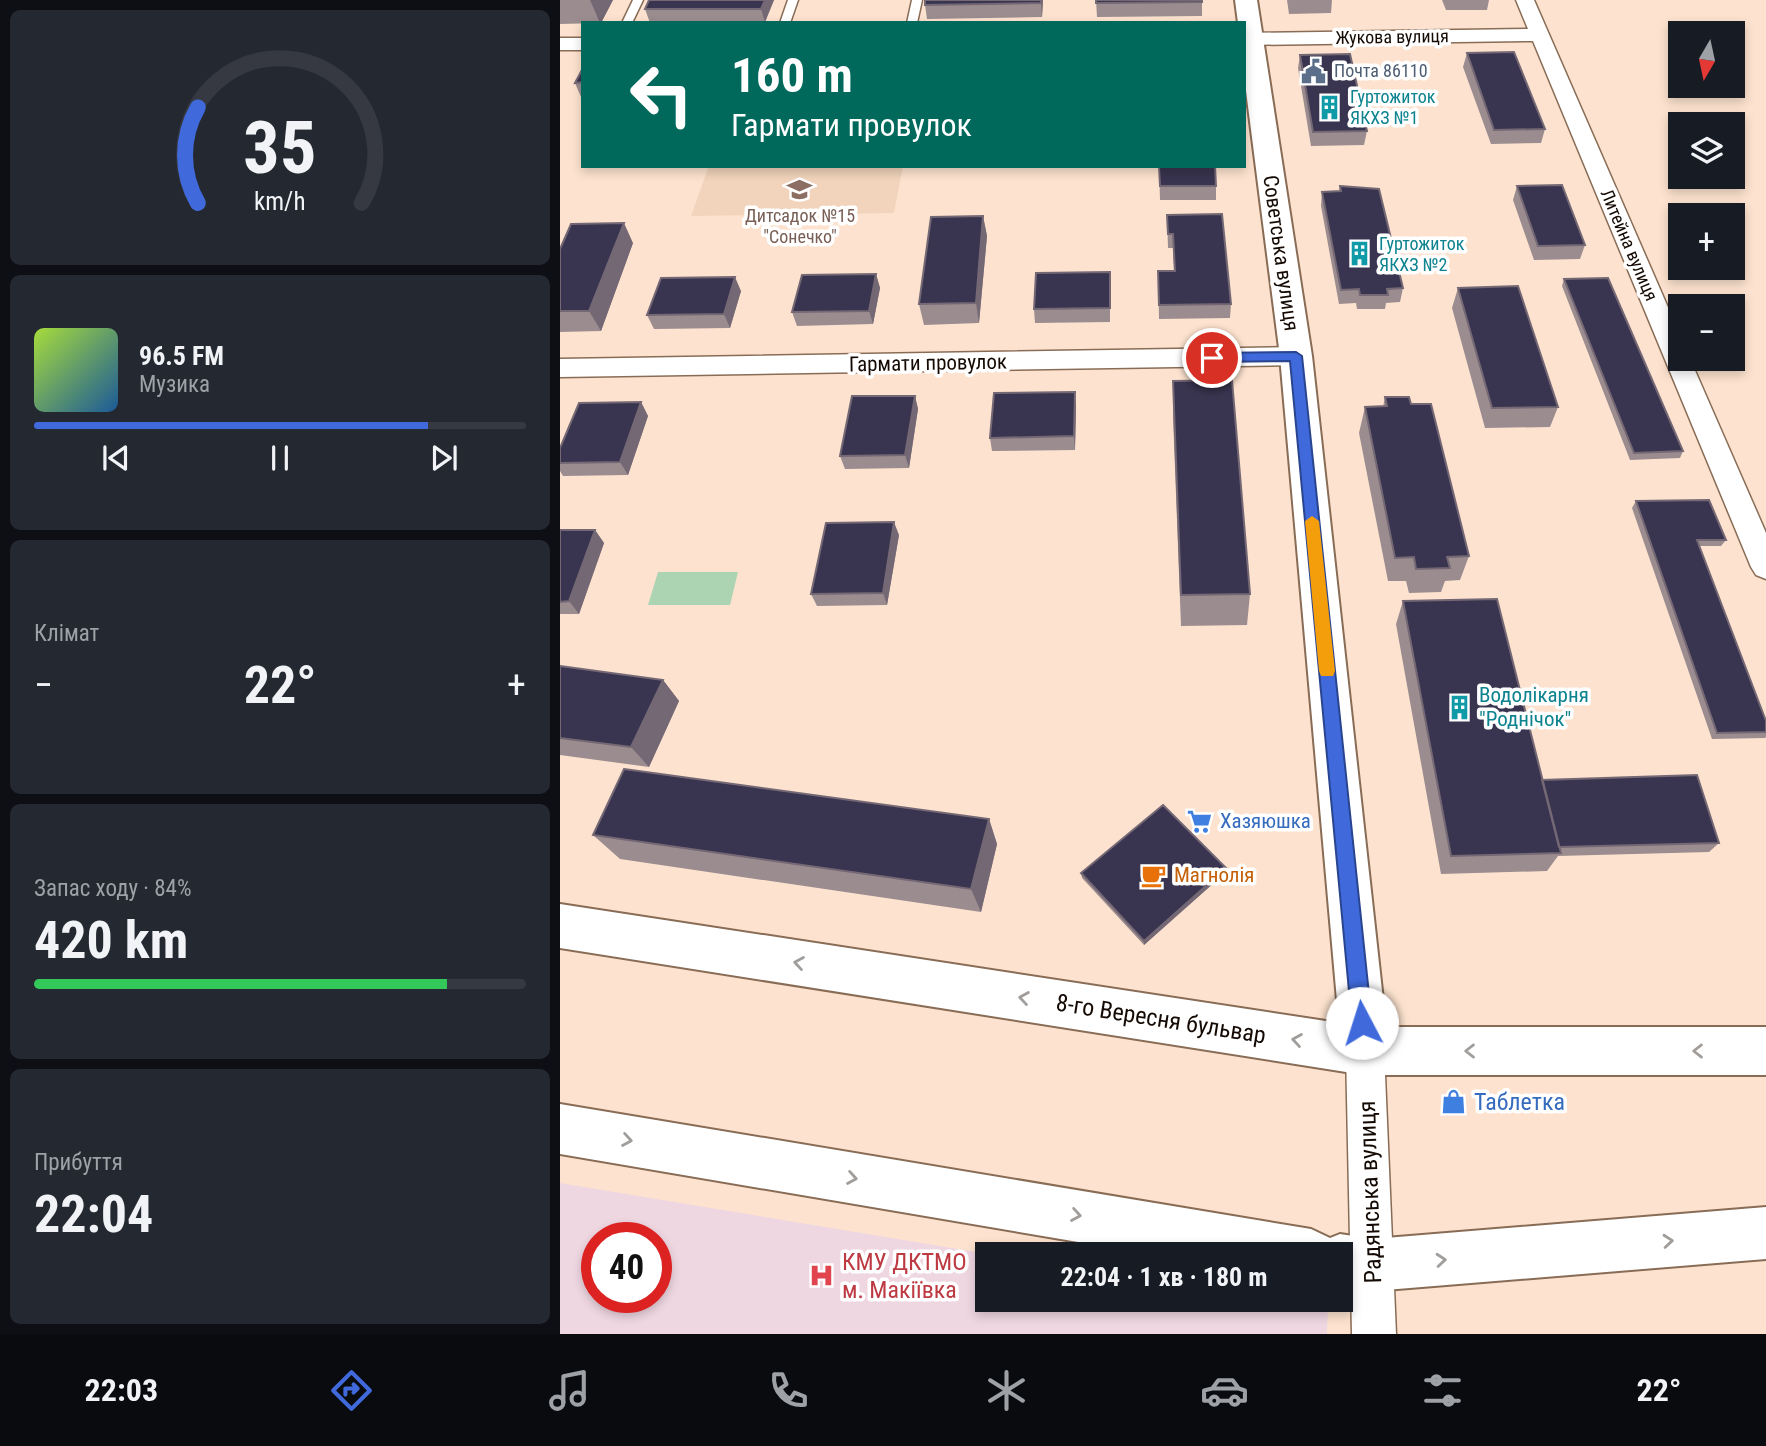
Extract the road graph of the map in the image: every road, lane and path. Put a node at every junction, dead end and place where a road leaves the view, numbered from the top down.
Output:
1 (638, 0) edge
2 (793, 0) edge
3 (917, 0) edge
4 (1246, 0) edge
5 (1525, 0) edge
6 (628, 21) edge
7 (786, 21) edge
8 (912, 21) edge
9 (1540, 34) junction
10 (1248, 39) edge
11 (560, 44) edge
12 (581, 44) edge
13 (1296, 356) junction
14 (560, 368) edge
15 (1766, 567) edge
16 (560, 926) edge
17 (1365, 1051) junction
18 (1766, 1051) edge
19 (560, 1129) edge
20 (1766, 1233) edge
21 (1234, 1242) edge
22 (1357, 1263) edge
23 (1374, 1334) edge

1 - 6 lane
2 - 7 lane
3 - 8 lane
4 - 10 street, Советська вулиця
5 - 9 street, Литейна вулиця
9 - 10 street, Жукова вулиця
9 - 15 street, Литейна вулиця
10 - 13 street, Советська вулиця
11 - 12 street
13 - 14 street, Гармати провулок
13 - 17 street, Советська вулиця
17 -> 16 street, 8-го Вересня бульвар
18 -> 17 street, 8-го Вересня бульвар
17 - 22 street, Радянська вулиця
19 -> 21 street
22 -> 20 street
22 - 23 street, Радянська вулиця

